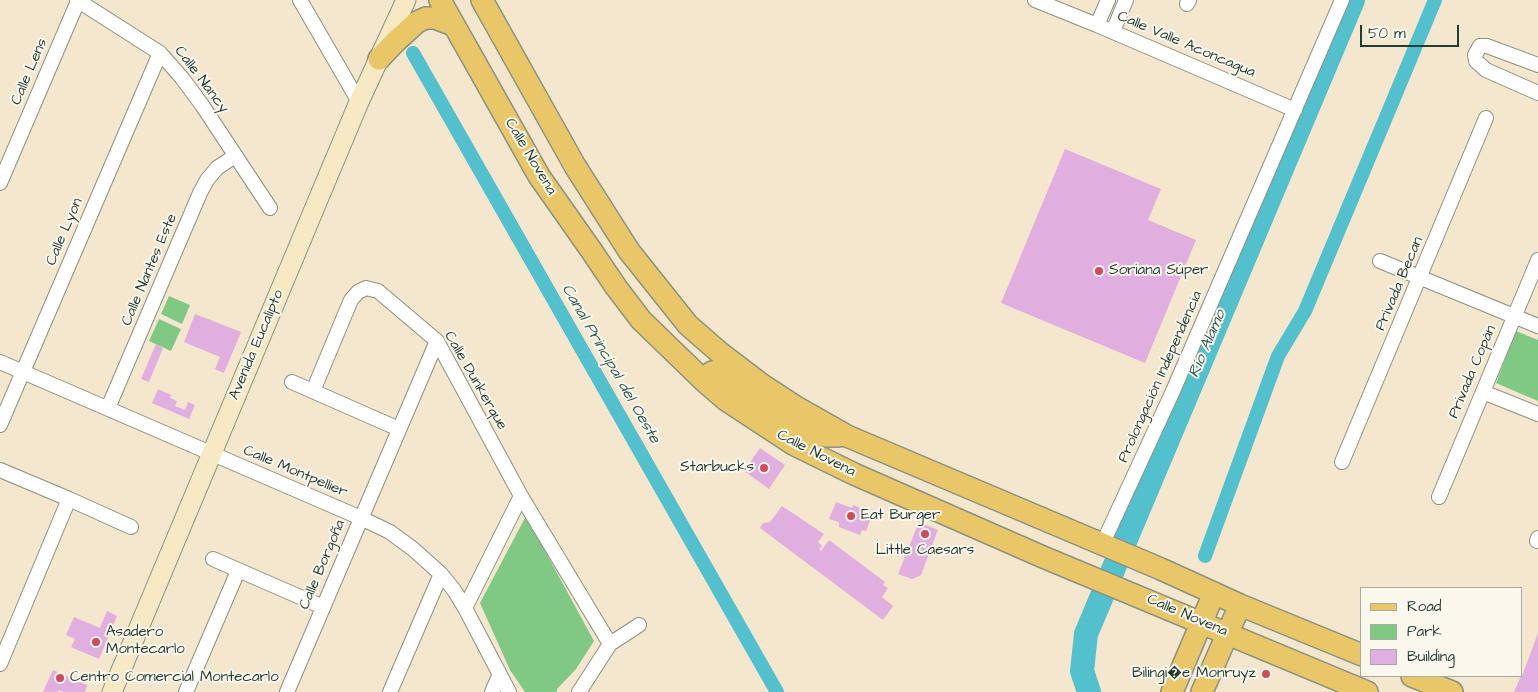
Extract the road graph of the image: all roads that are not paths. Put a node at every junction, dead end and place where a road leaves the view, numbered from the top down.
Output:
1 (77, 0) edge
2 (300, 0) edge
3 (406, 0) edge
4 (440, 0) edge
5 (482, 0) edge
6 (1035, 0) edge
7 (1108, 0) edge
8 (1126, 0) edge
9 (1342, 0) edge
10 (454, 25) junction
11 (1097, 25) junction
12 (1113, 31) junction
13 (160, 53) junction
14 (379, 59) junction
15 (1538, 65) edge
16 (1538, 93) edge
17 (359, 102) junction
18 (1295, 110) junction
19 (1486, 118) dead end
20 (235, 156) junction
21 (0, 183) edge
22 (270, 208) dead end
23 (591, 250) junction
24 (1538, 260) edge
25 (1380, 261) dead end
26 (1420, 278) junction
27 (1514, 317) junction
28 (1538, 326) edge
29 (437, 341) junction
30 (719, 352) junction
31 (0, 362) edge
32 (22, 372) junction
33 (704, 381) junction
34 (292, 382) dead end
35 (313, 391) junction
36 (1483, 392) junction
37 (108, 408) junction
38 (1538, 414) edge
39 (0, 425) edge
40 (399, 429) junction
41 (846, 436) junction
42 (211, 453) junction
43 (1342, 462) dead end
44 (0, 470) edge
45 (521, 496) junction
46 (1439, 497) dead end
47 (69, 499) junction
48 (361, 518) junction
49 (131, 527) dead end
50 (1105, 546) junction
51 (1043, 557) junction
52 (214, 559) dead end
53 (238, 571) junction
54 (442, 574) junction
55 (1214, 593) junction
56 (1240, 604) junction
57 (323, 607) junction
58 (465, 608) junction
59 (1201, 623) junction
60 (639, 626) dead end
61 (1227, 633) junction
62 (610, 644) junction
63 (1360, 654) edge
64 (0, 664) edge
65 (499, 676) junction
66 (1414, 677) edge
67 (112, 692) edge
68 (186, 692) edge
69 (287, 692) edge
70 (390, 692) edge
71 (492, 692) edge
72 (509, 692) edge
73 (579, 692) edge
74 (1172, 692) edge
75 (1202, 692) edge
76 (1367, 692) edge
77 (1452, 692) edge

1 - 13 street, Calle Nancy
1 - 21 street, Calle Lens
2 - 17 street
3 - 14 street, Avenida Eucalipto
4 - 10 main road, Calle Novena
5 - 30 main road, Calle Novena
6 - 11 street, Calle Valle Aconcagua
7 - 11 street
8 - 12 street
9 - 18 street, Prolongación Independencia
10 - 14 main road
10 - 23 main road, Calle Novena
11 - 12 street, Calle Valle Aconcagua
12 - 18 street, Calle Valle Aconcagua
13 - 20 street, Calle Nancy
13 - 32 street, Calle Lyon
14 - 17 street, Avenida Eucalipto
15 - 16 street
17 - 42 street, Avenida Eucalipto
18 - 50 street, Prolongación Independencia
19 - 26 street, Privada Becan
20 - 22 street, Calle Nancy
20 - 37 street, Calle Nantes Este
23 - 30 main road
23 - 33 main road, Calle Novena
24 - 27 street, Privada Copán
25 - 26 street
26 - 27 street
26 - 43 street, Privada Becan
27 - 28 street
27 - 36 street, Privada Copán
29 - 35 street, Calle Dunkerque
29 - 40 street, Calle Borgoña
29 - 45 street, Calle Dunkerque
30 - 41 main road, Calle Novena
31 - 32 street, Calle Montpellier
32 - 37 street, Calle Montpellier
32 - 39 street, Calle Lyon
33 - 41 main road
33 - 51 main road, Calle Novena
34 - 35 street
35 - 40 street
36 - 38 street
36 - 46 street, Privada Copán
37 - 42 street, Calle Montpellier
40 - 48 street, Calle Borgoña
41 - 50 main road, Calle Novena
42 - 48 street, Calle Montpellier
42 - 67 street, Avenida Eucalipto
44 - 47 street
45 - 58 street
45 - 62 street, Calle Dunkerque
47 - 49 street
47 - 64 street
48 - 54 street, Calle Montpellier
48 - 57 street, Calle Borgoña
50 - 51 main road
50 - 55 main road, Calle Novena
51 - 59 main road, Calle Novena
52 - 53 street
53 - 57 street
53 - 68 street
54 - 58 street, Calle Montpellier
54 - 70 street
55 - 56 main road, Calle Novena
55 - 59 main road
56 - 61 main road
56 - 63 main road, Calle Novena
57 - 69 street, Calle Borgoña
58 - 65 street, Calle Montpellier
59 - 61 main road, Calle Novena
59 - 74 main road
60 - 62 street
61 - 75 main road
61 - 76 main road, Calle Novena
62 - 73 street
65 - 71 street
65 - 72 street, Calle Montpellier
66 - 77 main road

